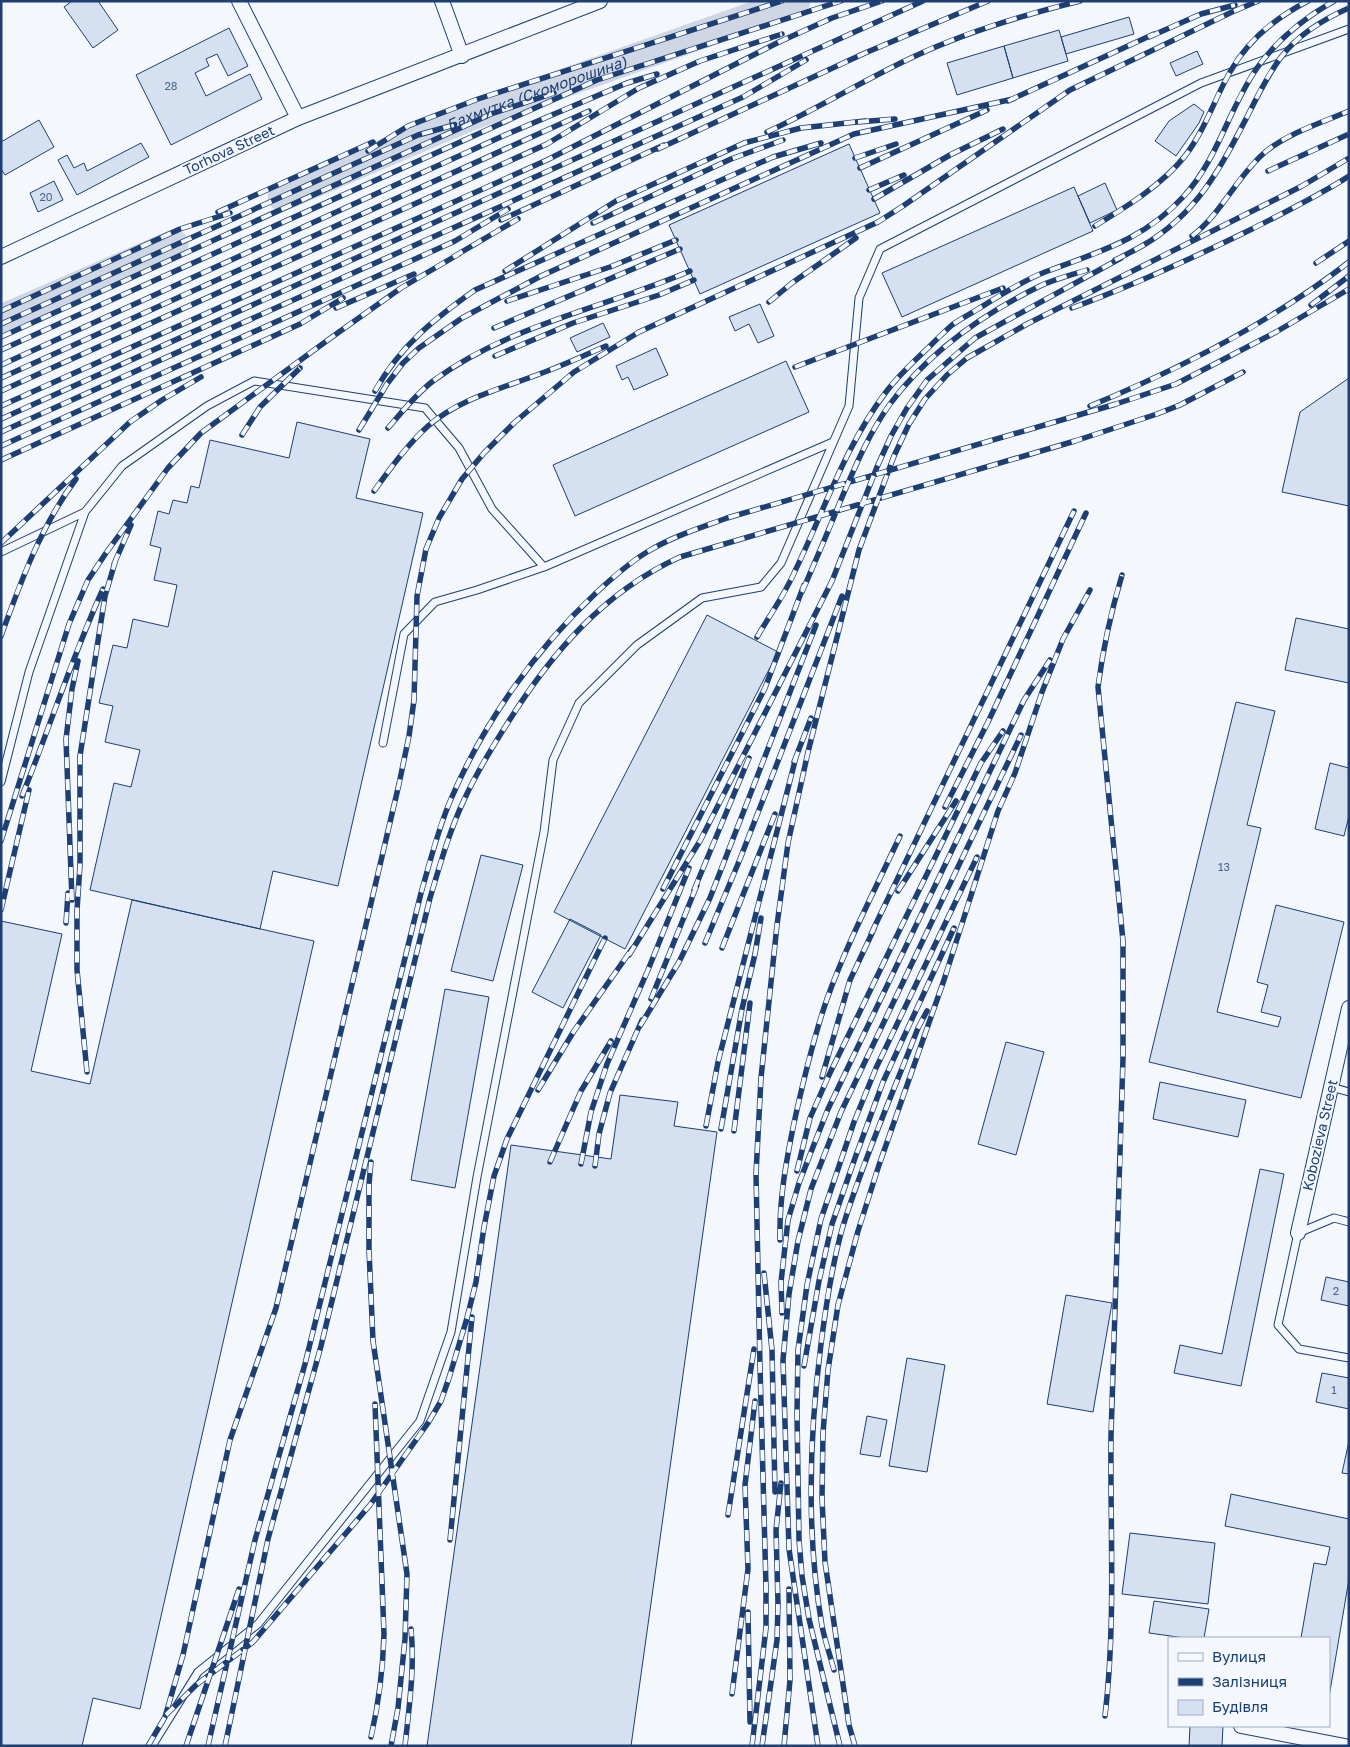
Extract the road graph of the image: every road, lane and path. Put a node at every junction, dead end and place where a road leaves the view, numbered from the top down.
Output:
1 (239, 1) edge
2 (442, 1) edge
3 (600, 1) edge
4 (1349, 29) edge
5 (462, 56) junction
6 (298, 118) junction
7 (1, 257) edge
8 (833, 442) junction
9 (85, 512) junction
10 (1, 552) edge
11 (544, 567) junction
12 (383, 743) dead end
13 (1, 782) edge
14 (1349, 1008) edge
15 (1331, 1088) junction
16 (1349, 1092) edge
17 (1349, 1222) edge
18 (1298, 1232) junction
19 (1349, 1358) edge
20 (1246, 1727) edge
21 (1340, 1745) edge
22 (152, 1746) edge

1 - 6 street
2 - 5 street
3 - 5 street, Torhova Street
4 - 8 lane
5 - 6 street, Torhova Street
6 - 7 street, Torhova Street
8 - 11 lane
8 - 22 lane
9 - 10 lane
9 - 11 lane
9 - 13 lane
11 - 12 lane
14 - 15 street, Kobozieva Street
15 - 16 lane
15 - 18 street, Kobozieva Street
17 - 18 lane
18 - 19 lane
20 - 21 street

